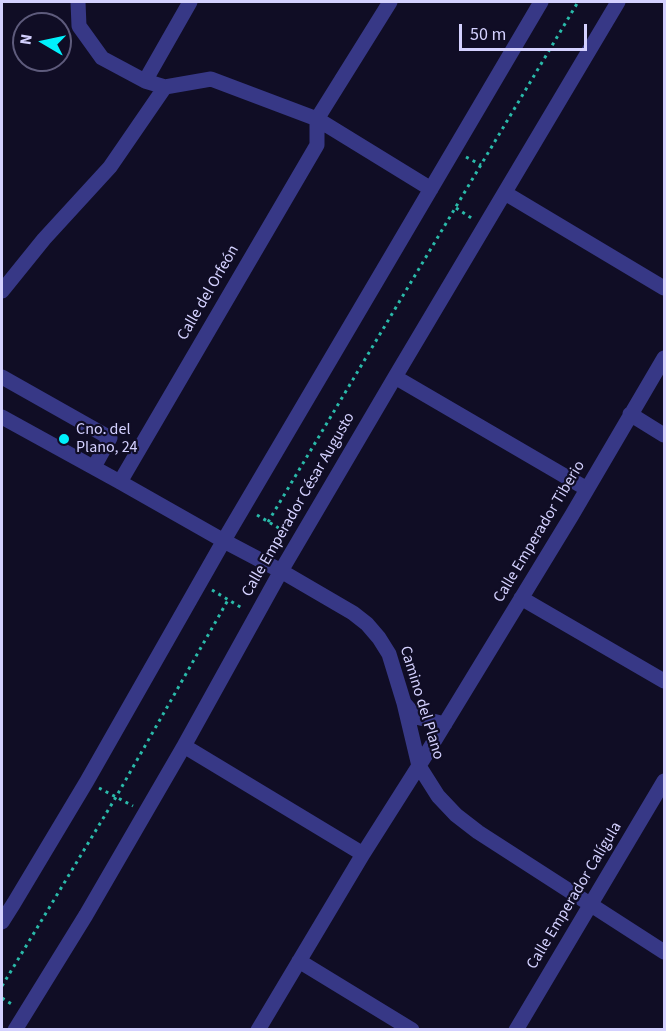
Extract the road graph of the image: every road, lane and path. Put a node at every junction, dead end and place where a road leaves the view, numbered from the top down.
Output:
1 (78, 2) edge
2 (190, 2) edge
3 (390, 2) edge
4 (541, 2) edge
5 (578, 2) edge
6 (618, 2) edge
7 (145, 81) junction
8 (165, 87) junction
9 (317, 119) junction
10 (431, 189) junction
11 (505, 193) junction
12 (664, 288) edge
13 (2, 291) edge
14 (664, 358) edge
15 (2, 377) edge
16 (394, 377) junction
17 (630, 414) junction
18 (2, 417) edge
19 (664, 435) edge
20 (94, 467) junction
21 (120, 482) junction
22 (587, 489) junction
23 (244, 507) junction
24 (268, 522) junction
25 (299, 540) junction
26 (224, 541) junction
27 (280, 571) junction
28 (200, 584) junction
29 (521, 597) junction
30 (228, 600) junction
31 (256, 616) junction
32 (664, 681) edge
33 (404, 703) junction
34 (445, 724) junction
35 (184, 747) junction
36 (419, 766) junction
37 (87, 781) junction
38 (664, 781) edge
39 (116, 797) junction
40 (146, 813) junction
41 (363, 854) junction
42 (591, 904) junction
43 (2, 922) edge
44 (664, 952) edge
45 (299, 962) junction
46 (2, 986) edge
47 (15, 1029) edge
48 (258, 1029) edge
49 (412, 1029) edge
50 (516, 1029) edge

1 - 7 street
2 - 7 street
3 - 9 street
4 - 10 street
5 - 24 path
6 - 11 street, Calle Emperador César Augusto
7 - 8 street
8 - 9 street
8 - 13 street
9 - 10 street
9 - 21 street, Calle del Orfeón
10 - 23 street
11 - 12 street
11 - 16 street, Calle Emperador César Augusto
14 - 17 street, Calle Emperador Tiberio
15 - 20 street
16 - 22 street
16 - 25 street, Calle Emperador César Augusto
17 - 19 street
17 - 22 street, Calle Emperador Tiberio
18 - 20 street, Camino del Plano
20 - 21 street, Camino del Plano
21 - 26 street, Camino del Plano
22 - 29 street, Calle Emperador Tiberio
23 - 24 path
23 - 26 street
24 - 25 path
25 - 27 street, Calle Emperador César Augusto
26 - 27 street, Camino del Plano
26 - 28 street
27 - 31 street, Calle Emperador César Augusto
27 - 33 street, Camino del Plano
28 - 30 path
28 - 37 street
29 - 32 street
29 - 34 street, Calle Emperador Tiberio
30 - 31 path
30 - 39 path
31 - 35 street, Calle Emperador César Augusto
33 - 34 street
33 - 36 street, Camino del Plano
34 - 36 street, Calle Emperador Tiberio
35 - 40 street, Calle Emperador César Augusto
35 - 41 street
36 - 41 street, Calle Emperador Tiberio
36 - 42 street, Camino del Plano
37 - 39 path
37 - 43 street
38 - 42 street, Calle Emperador Calígula
39 - 40 path
39 - 46 path
40 - 47 street, Calle Emperador César Augusto
41 - 45 street, Calle Emperador Tiberio
42 - 44 street, Camino del Plano
42 - 50 street, Calle Emperador Calígula
45 - 48 street, Calle Emperador Tiberio
45 - 49 street

